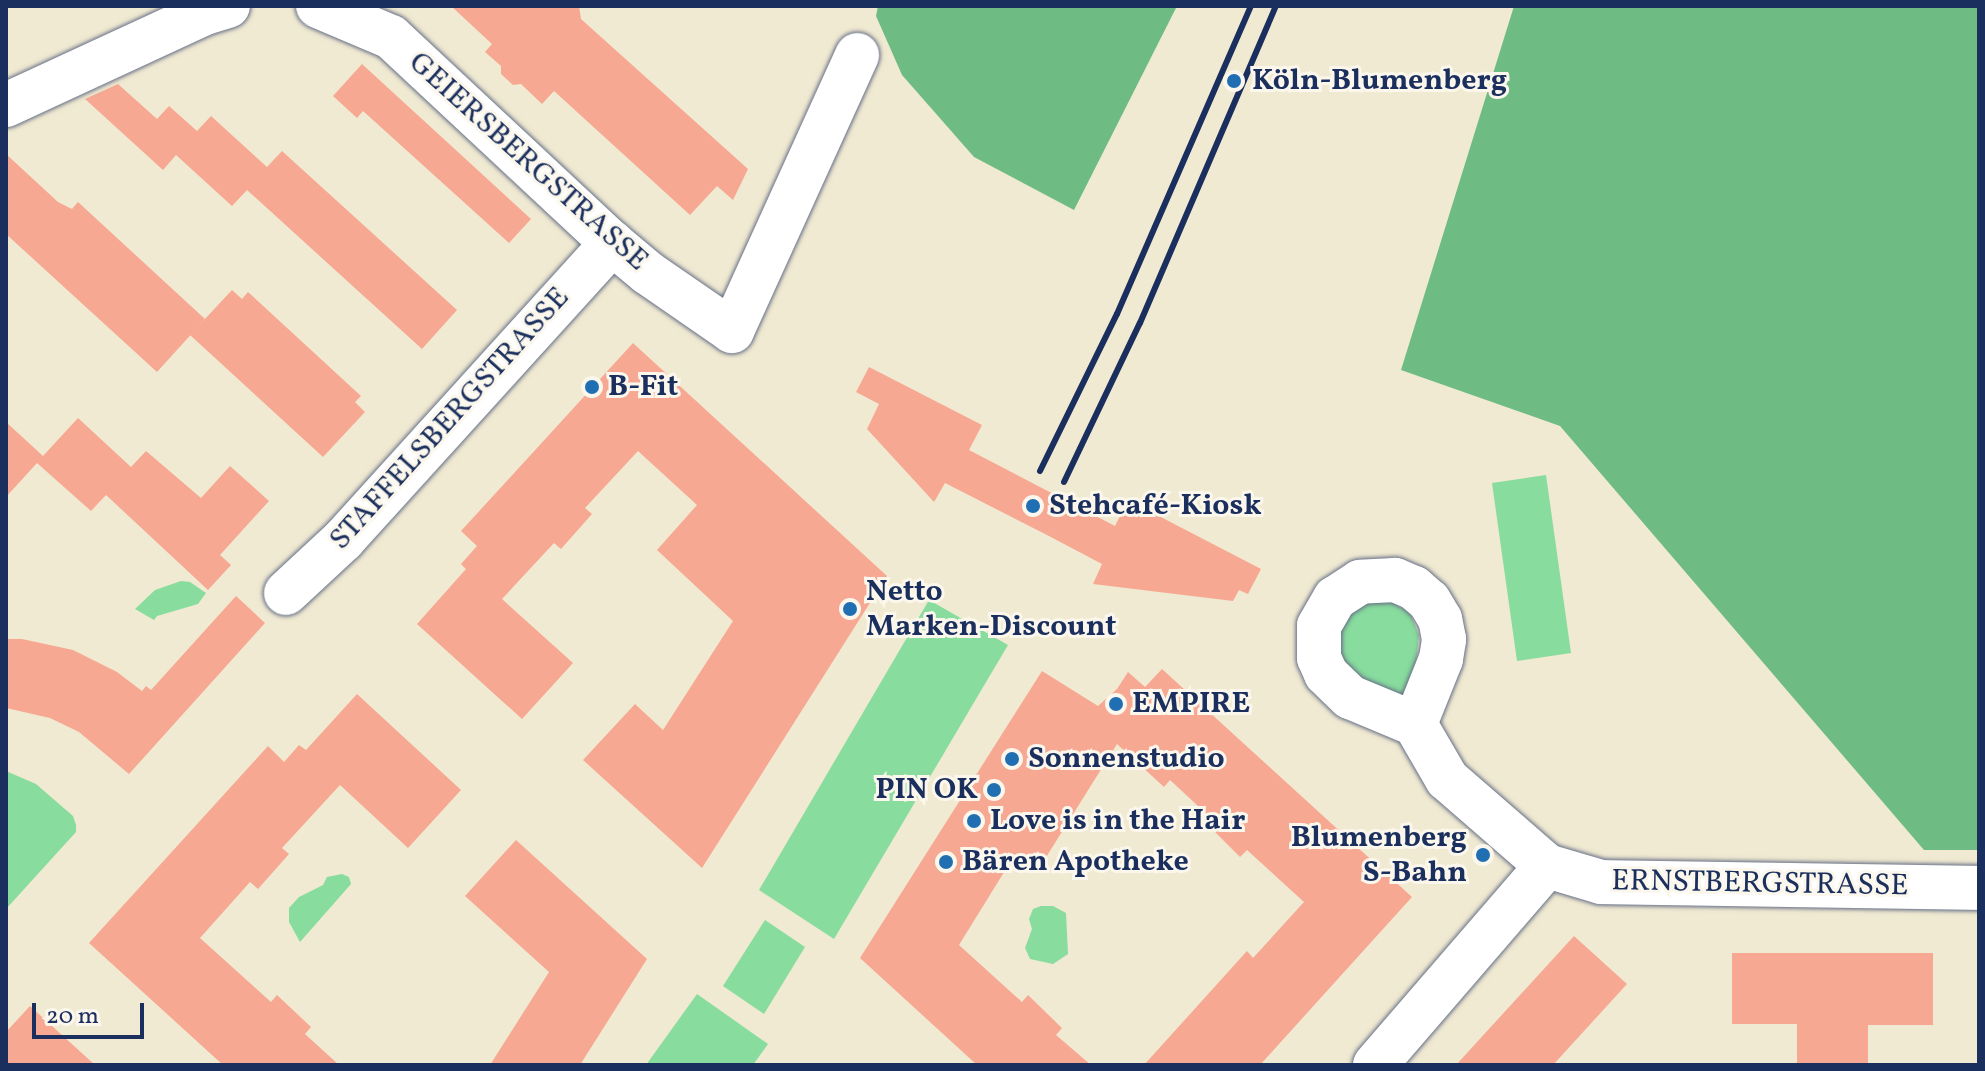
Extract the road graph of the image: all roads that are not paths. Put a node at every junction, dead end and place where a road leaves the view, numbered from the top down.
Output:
1 (228, 6) edge
2 (318, 6) edge
3 (857, 55) dead end
4 (6, 105) edge
5 (612, 243) junction
6 (286, 593) dead end
7 (1415, 724) dead end
8 (1547, 866) junction
9 (1979, 888) edge
10 (1375, 1065) edge

1 - 4 street
2 - 5 street, GEIERSBERGSTRASSE
3 - 5 street, GEIERSBERGSTRASSE
5 - 6 street, STAFFELSBERGSTRASSE
7 - 8 street, ERNSTBERGSTRASSE
8 - 9 street, ERNSTBERGSTRASSE
8 - 10 street

